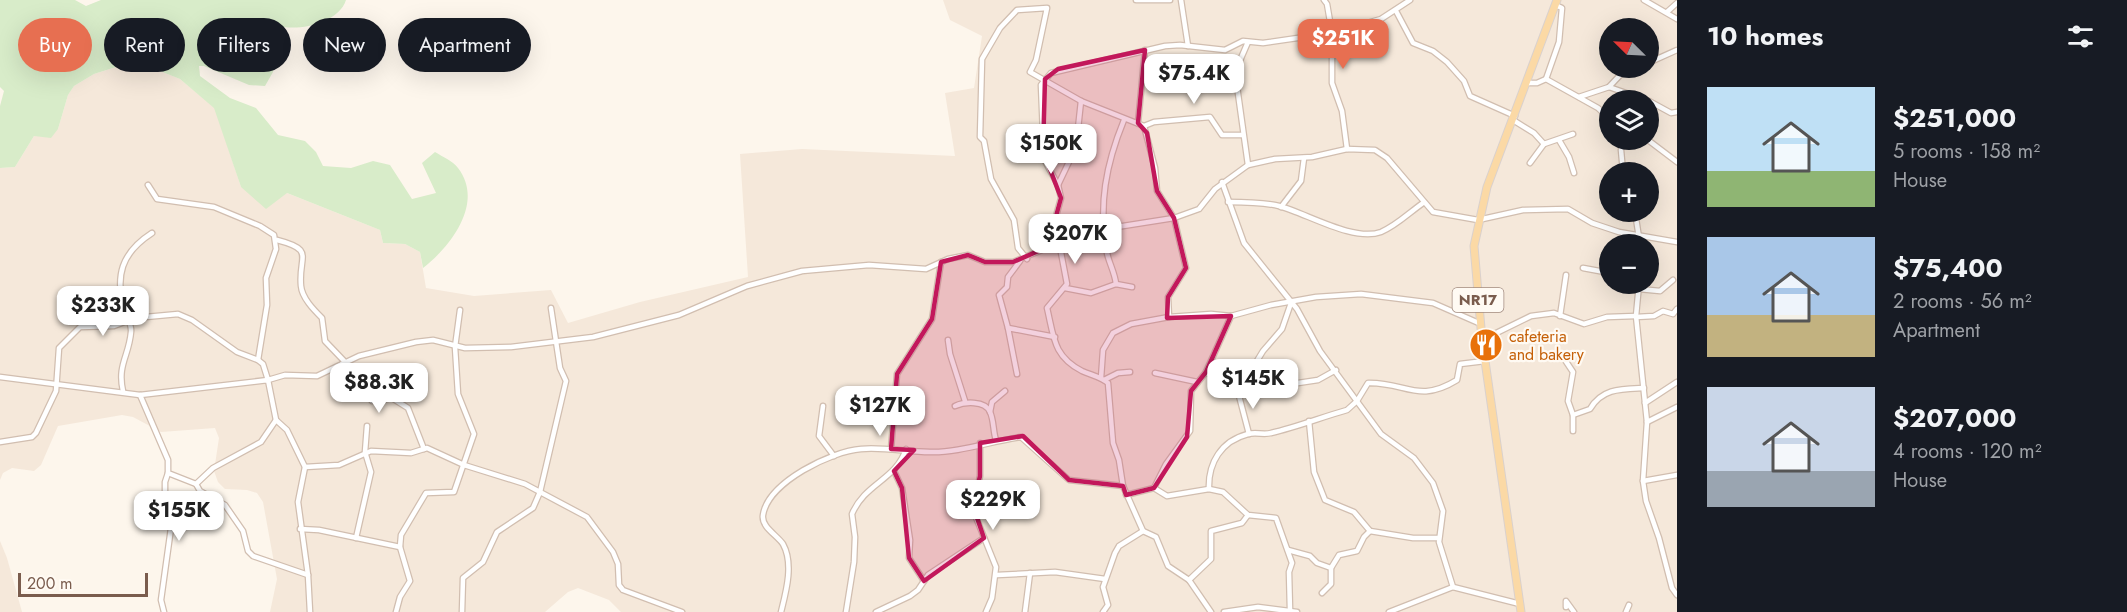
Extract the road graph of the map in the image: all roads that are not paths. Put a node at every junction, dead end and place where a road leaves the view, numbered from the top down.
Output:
1 (1136, 0) edge
2 (1170, 0) edge
3 (1181, 0) edge
4 (1324, 0) edge
5 (1410, 0) edge
6 (1644, 0) edge
7 (1556, 3) edge
8 (1677, 3) edge
9 (1396, 11) junction
10 (1667, 12) junction
11 (1677, 20) edge
12 (1332, 33) junction
13 (1248, 42) junction
14 (1188, 46) junction
15 (1145, 50) junction
16 (1677, 50) edge
17 (1659, 58) edge
18 (1045, 78) junction
19 (1618, 78) edge
20 (1546, 79) junction
21 (1527, 83) junction
22 (1610, 87) junction
23 (1576, 97) junction
24 (1081, 101) junction
25 (1599, 108) edge
26 (1677, 112) edge
27 (1514, 118) junction
28 (1124, 120) junction
29 (1138, 123) junction
30 (1144, 126) junction
31 (1573, 134) dead end
32 (1242, 135) junction
33 (1559, 140) junction
34 (1544, 144) junction
35 (1659, 148) edge
36 (1347, 149) junction
37 (1304, 158) junction
38 (1677, 162) edge
39 (1530, 163) dead end
40 (1248, 165) junction
41 (1574, 173) dead end
42 (1222, 182) junction
43 (1058, 184) junction
44 (148, 185) dead end
45 (1228, 202) junction
46 (1423, 203) junction
47 (1281, 207) junction
48 (1174, 218) junction
49 (1478, 220) junction
50 (1103, 228) junction
51 (152, 233) dead end
52 (1632, 234) edge
53 (1659, 239) edge
54 (277, 240) junction
55 (1059, 242) junction
56 (1677, 242) edge
57 (1027, 259) junction
58 (1020, 260) junction
59 (941, 262) junction
60 (1583, 268) dead end
61 (1599, 271) edge
62 (1566, 275) dead end
63 (1673, 280) dead end
64 (1116, 284) junction
65 (1132, 287) dead end
66 (1065, 288) junction
67 (1659, 291) edge
68 (1638, 294) edge
69 (1291, 303) junction
70 (552, 308) dead end
71 (1677, 309) edge
72 (460, 310) dead end
73 (1231, 316) junction
74 (1560, 316) junction
75 (1169, 317) junction
76 (1636, 317) junction
77 (128, 320) junction
78 (1480, 324) junction
79 (1008, 328) junction
80 (1054, 337) junction
81 (948, 340) dead end
82 (1482, 340) junction
83 (555, 341) junction
84 (455, 347) junction
85 (1562, 354) dead end
86 (258, 360) junction
87 (1485, 361) junction
88 (344, 364) junction
89 (1336, 370) junction
90 (1130, 372) dead end
91 (1206, 372) junction
92 (1155, 373) dead end
93 (1017, 374) dead end
94 (0, 378) edge
95 (1102, 379) junction
96 (268, 380) junction
97 (1220, 381) dead end
98 (1197, 382) junction
99 (1677, 382) edge
100 (57, 383) junction
101 (1644, 388) junction
102 (123, 391) junction
103 (1005, 391) dead end
104 (1238, 392) junction
105 (140, 395) junction
106 (1357, 401) junction
107 (965, 402) junction
108 (1645, 403) junction
109 (823, 405) dead end
110 (956, 406) dead end
111 (1677, 408) edge
112 (990, 412) junction
113 (1573, 416) junction
114 (276, 420) junction
115 (1309, 421) junction
116 (1647, 422) junction
117 (367, 426) dead end
118 (1573, 431) dead end
119 (1249, 434) junction
120 (996, 440) junction
121 (0, 442) edge
122 (980, 443) junction
123 (424, 449) junction
124 (891, 449) junction
125 (906, 449) junction
126 (365, 452) junction
127 (834, 456) junction
128 (464, 465) junction
129 (304, 467) junction
130 (894, 471) junction
131 (168, 473) junction
132 (1677, 475) edge
133 (1643, 482) junction
134 (196, 484) junction
135 (1123, 486) junction
136 (1154, 488) junction
137 (1209, 489) junction
138 (540, 492) junction
139 (1126, 495) junction
140 (1248, 514) junction
141 (300, 530) junction
142 (1143, 531) junction
143 (1370, 531) junction
144 (1439, 537) junction
145 (356, 538) junction
146 (984, 538) junction
147 (400, 547) junction
148 (1288, 550) junction
149 (1331, 568) junction
150 (1030, 573) junction
151 (1677, 574) edge
152 (308, 575) junction
153 (997, 575) junction
154 (1670, 575) junction
155 (1105, 579) junction
156 (1189, 580) junction
157 (924, 581) junction
158 (1453, 587) junction
159 (1322, 593) dead end
160 (1677, 595) edge
161 (1520, 604) junction
162 (1629, 605) dead end
163 (1566, 607) dead end
164 (1290, 610) junction
165 (164, 612) edge
166 (310, 612) edge
167 (396, 612) edge
168 (462, 612) edge
169 (682, 612) edge
170 (781, 612) edge
171 (846, 612) edge
172 (876, 612) edge
173 (986, 612) edge
174 (1025, 612) edge
175 (1103, 612) edge
176 (1211, 612) edge
177 (1224, 612) edge
178 (1297, 612) edge
179 (1389, 612) edge
180 (1521, 612) edge
181 (1574, 612) edge
182 (1626, 612) edge

1 - 2 street
3 - 14 street
4 - 12 street
5 - 9 street
6 - 10 street
7 - 20 street
7 - 21 main road, NR17
8 - 10 street
9 - 12 street
9 - 27 street
10 - 11 street
12 - 13 street
12 - 36 street
13 - 14 street
13 - 32 street
14 - 15 street
15 - 18 street
15 - 29 street
16 - 17 street
18 - 24 street
18 - 43 street
18 - 57 street
19 - 22 street
20 - 21 street
20 - 23 street
21 - 27 main road, NR17
22 - 23 street
22 - 26 street
23 - 25 street
24 - 28 street
24 - 43 street
27 - 34 street
27 - 49 main road, NR17
28 - 29 street
28 - 50 street
29 - 30 street
30 - 32 street
30 - 48 street
31 - 33 street
32 - 40 street
33 - 34 street
33 - 41 street
34 - 39 street
35 - 38 street
36 - 37 street
36 - 46 street
37 - 40 street
37 - 47 street
40 - 42 street
42 - 45 street
42 - 48 street
43 - 55 street
44 - 54 street
45 - 47 street
45 - 69 street
46 - 47 street
46 - 49 street
48 - 50 street
48 - 75 street
49 - 52 street
49 - 78 main road, NR17
50 - 55 street
50 - 64 street
51 - 77 street
53 - 56 street
54 - 86 street
54 - 88 street
55 - 57 street
55 - 66 street
57 - 58 street
58 - 59 street
58 - 79 street
59 - 83 street
59 - 124 street
60 - 61 street
62 - 74 street
63 - 67 street
64 - 65 street
64 - 66 street
66 - 80 street
68 - 76 street
69 - 73 street
69 - 78 street
69 - 89 street
69 - 104 street
70 - 83 street
71 - 76 street
72 - 84 street
73 - 75 street
73 - 91 street
74 - 76 street
74 - 82 street
75 - 95 street
76 - 101 street
77 - 86 street
77 - 100 street
77 - 102 street
78 - 82 main road, NR17
79 - 80 street
79 - 93 street
80 - 95 street
81 - 107 street
82 - 87 main road, NR17
83 - 84 street
83 - 138 street
84 - 88 street
84 - 128 street
85 - 113 street
86 - 96 street
87 - 106 street
87 - 161 main road, NR17
88 - 96 street
88 - 123 street
89 - 104 street
89 - 106 street
90 - 95 street
91 - 97 street
91 - 98 street
92 - 98 street
94 - 100 street
95 - 135 street
96 - 105 street
96 - 114 street
98 - 136 street
99 - 108 street
100 - 102 street
100 - 121 street
101 - 108 street
101 - 113 street
102 - 105 street
103 - 112 street
104 - 119 street
105 - 131 street
106 - 115 street
106 - 144 street
107 - 110 street
107 - 112 street
108 - 116 street
109 - 127 street
111 - 116 street
112 - 120 street
113 - 118 street
114 - 129 street
114 - 134 street
115 - 119 street
115 - 143 street
116 - 133 street
117 - 126 street
119 - 137 street
120 - 122 street
120 - 135 street
122 - 125 street
122 - 146 street
123 - 126 street
123 - 128 street
124 - 125 street
124 - 127 street
125 - 130 street
126 - 129 street
126 - 145 street
127 - 170 street
128 - 138 street
128 - 147 street
129 - 141 street
130 - 157 street
130 - 171 street
131 - 134 street
131 - 165 street
132 - 133 street
133 - 154 street
134 - 152 street
135 - 139 street
136 - 137 street
136 - 139 street
137 - 140 street
138 - 168 street
138 - 169 street
139 - 142 street
140 - 148 street
140 - 156 street
141 - 145 street
141 - 152 street
142 - 155 street
142 - 156 street
143 - 144 street
143 - 149 street
144 - 158 street
145 - 147 street
146 - 153 street
146 - 157 street
147 - 167 street
148 - 149 street
148 - 164 street
149 - 159 street
150 - 153 street
150 - 155 street
150 - 174 street
151 - 154 street
152 - 166 street
153 - 173 street
154 - 160 street
155 - 175 street
156 - 176 street
157 - 172 street
158 - 161 street
158 - 179 street
161 - 180 main road, NR17
162 - 182 street
163 - 181 street
164 - 177 street
164 - 178 street

